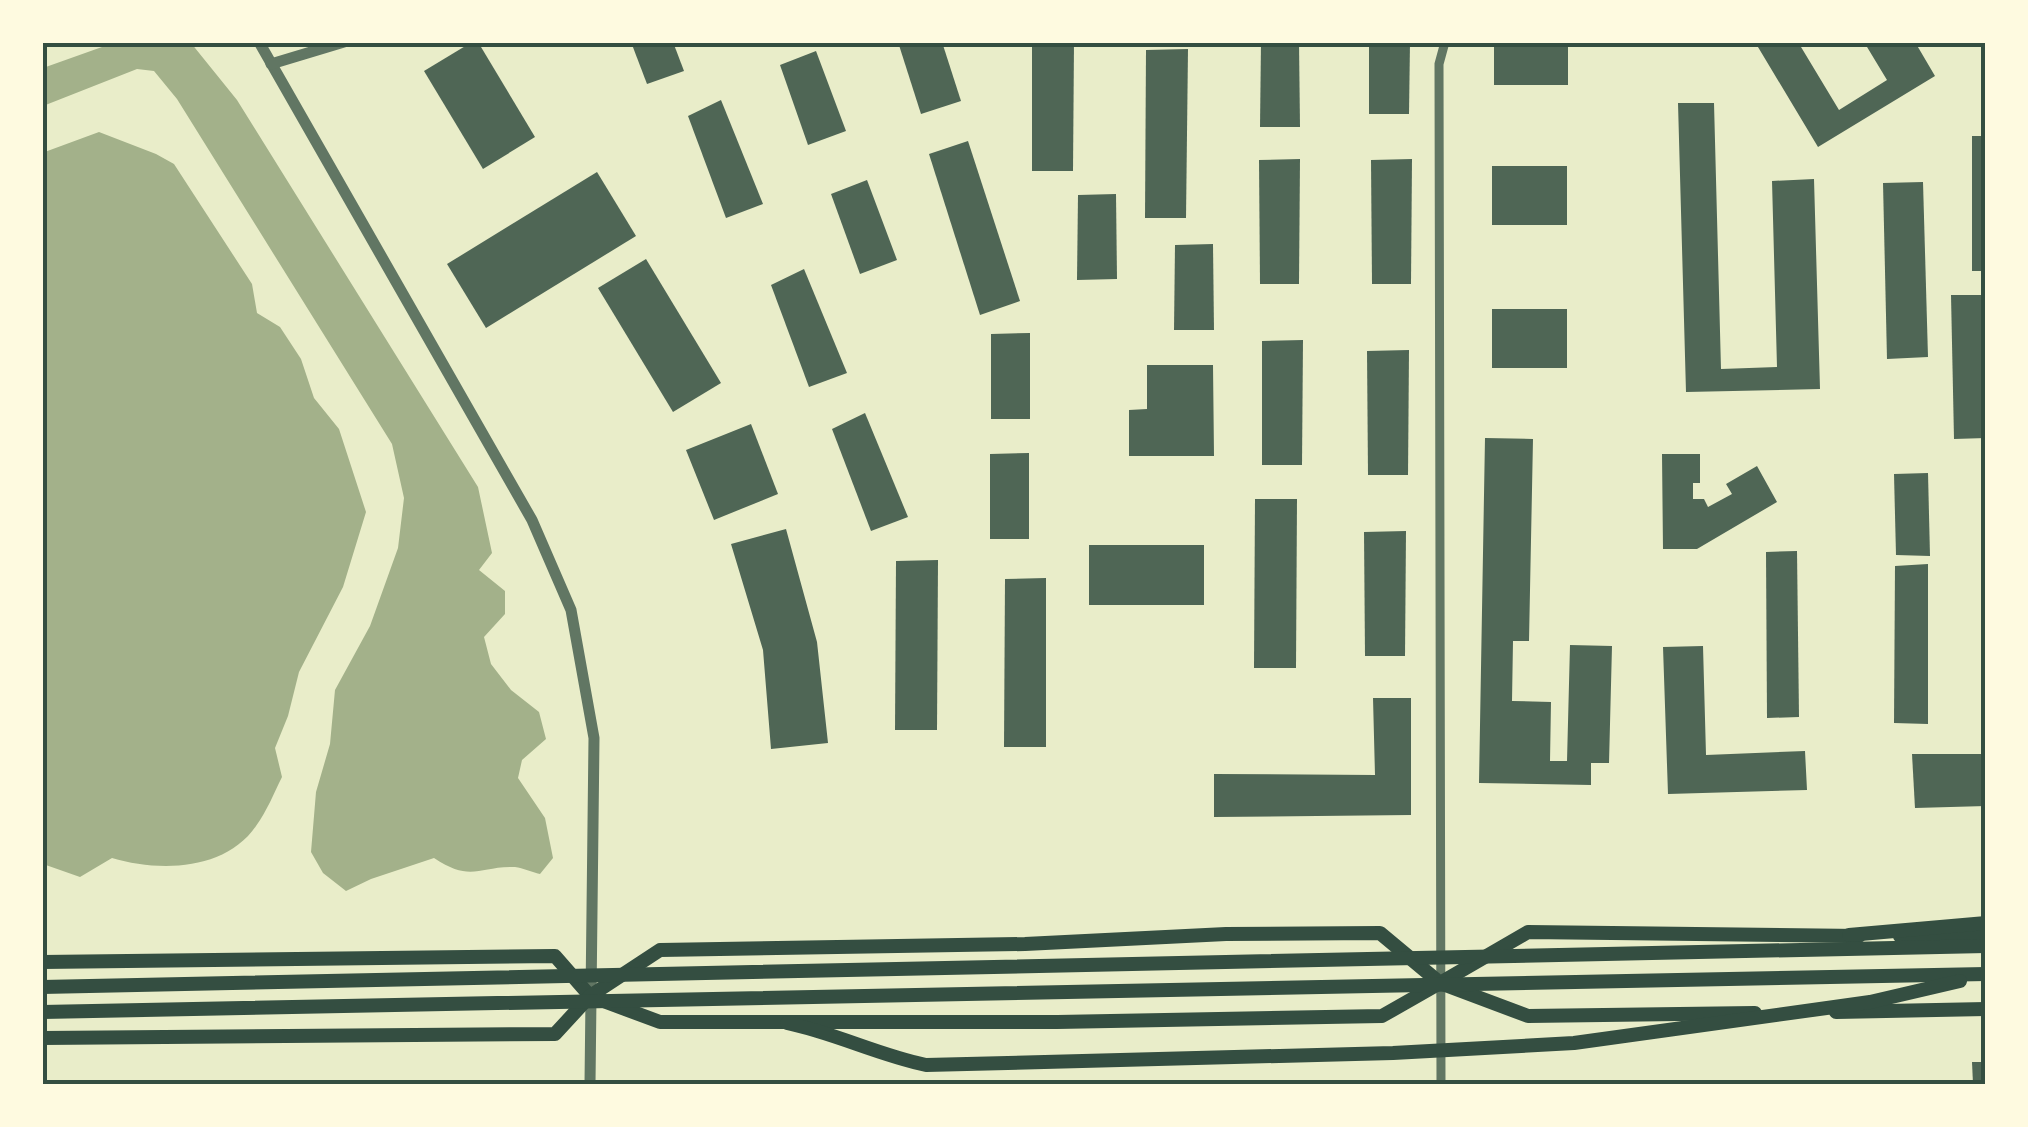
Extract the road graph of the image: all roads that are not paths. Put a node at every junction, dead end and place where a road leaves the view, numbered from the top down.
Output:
1 (259, 42) edge
2 (344, 42) edge
3 (1445, 42) edge
4 (271, 64) junction
5 (1986, 922) edge
6 (1849, 936) junction
7 (1986, 937) edge
8 (1986, 946) edge
9 (42, 962) edge
10 (1986, 975) edge
11 (1440, 984) junction
12 (42, 987) edge
13 (590, 996) junction
14 (1986, 1009) edge
15 (42, 1012) edge
16 (788, 1023) junction
17 (42, 1038) edge
18 (590, 1084) edge
19 (1442, 1084) edge

1 - 4 street
2 - 4 street
3 - 11 street
4 - 13 street
5 - 6 main road
6 - 7 main road
6 - 11 main road
8 - 12 main road
9 - 13 main road
10 - 15 main road
10 - 16 main road
11 - 13 main road
11 - 14 main road
11 - 16 main road
11 - 19 street
13 - 16 main road
13 - 17 main road
13 - 18 street

